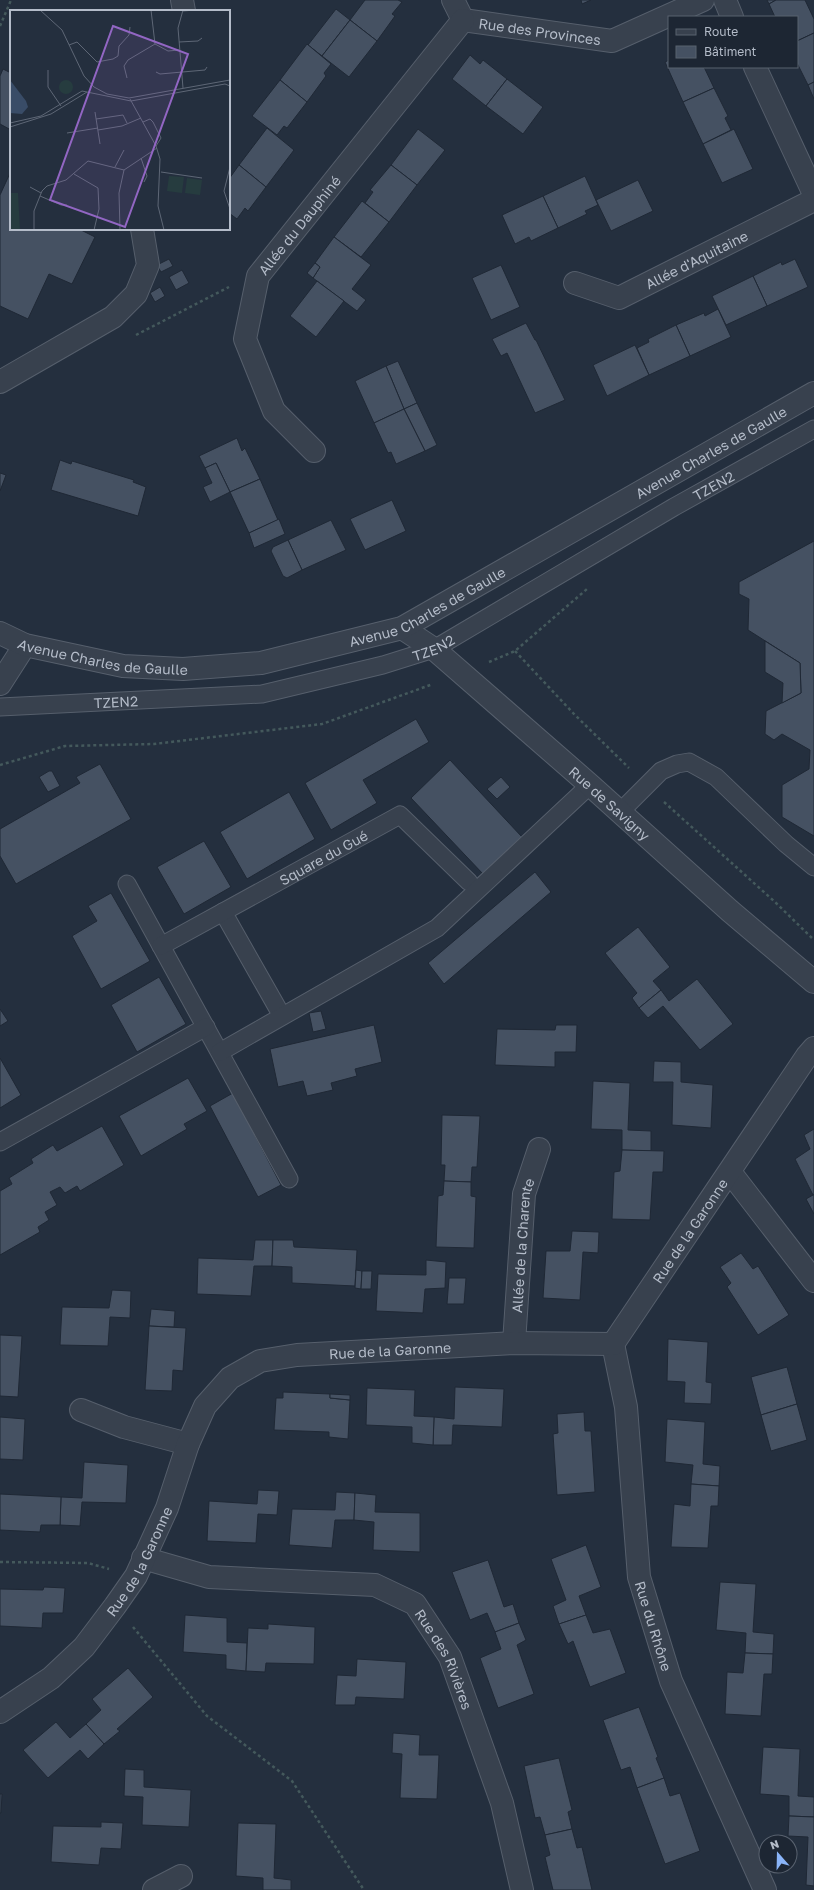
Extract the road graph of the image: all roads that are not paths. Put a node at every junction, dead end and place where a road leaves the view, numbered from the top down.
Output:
1 (182, 0) edge
2 (453, 0) edge
3 (703, 0) edge
4 (725, 0) edge
5 (184, 10) edge
6 (732, 16) edge
7 (463, 20) junction
8 (756, 68) edge
9 (814, 194) edge
10 (814, 200) edge
11 (142, 230) edge
12 (575, 283) dead end
13 (0, 382) edge
14 (814, 393) edge
15 (814, 429) edge
16 (314, 451) dead end
17 (402, 628) junction
18 (0, 633) edge
19 (25, 645) junction
20 (434, 649) junction
21 (0, 684) edge
22 (0, 707) edge
23 (590, 785) junction
24 (620, 812) junction
25 (814, 867) edge
26 (469, 882) dead end
27 (127, 884) dead end
28 (223, 912) junction
29 (161, 946) junction
30 (814, 982) edge
31 (282, 1016) junction
32 (206, 1027) junction
33 (814, 1048) edge
34 (220, 1052) junction
35 (0, 1142) edge
36 (539, 1149) dead end
37 (730, 1172) junction
38 (289, 1179) dead end
39 (814, 1281) edge
40 (514, 1343) junction
41 (613, 1344) junction
42 (81, 1410) dead end
43 (188, 1444) junction
44 (140, 1567) junction
45 (0, 1712) edge
46 (181, 1876) dead end
47 (154, 1890) edge
48 (522, 1890) edge
49 (765, 1890) edge

1 - 5 street
2 - 7 street, Rue des Provinces
3 - 7 street, Rue des Provinces
4 - 6 street
7 - 16 street, Allée du Dauphiné
8 - 9 street
10 - 12 street, Allée d'Aquitaine
11 - 13 street
14 - 17 street, Avenue Charles de Gaulle
15 - 20 lane, TZEN2
17 - 19 street, Avenue Charles de Gaulle
17 - 20 street, Rue de Savigny
18 - 19 street, Avenue Charles de Gaulle
19 - 21 street
20 - 22 lane, TZEN2
20 - 23 street, Rue de Savigny
23 - 24 street, Rue de Savigny
23 - 31 lane
24 - 25 lane
24 - 30 street, Rue de Savigny
26 - 28 lane, Square du Gué
27 - 29 lane
28 - 29 lane, Square du Gué
28 - 31 lane
29 - 32 lane
31 - 34 lane
32 - 34 lane
32 - 35 lane
33 - 37 street, Rue de la Garonne
34 - 38 lane
36 - 40 street, Allée de la Charente
37 - 39 street
37 - 41 street, Rue de la Garonne
40 - 41 street, Rue de la Garonne
40 - 43 street, Rue de la Garonne
41 - 49 street, Rue du Rhône
42 - 43 street
43 - 44 street, Rue de la Garonne
44 - 45 street, Rue de la Garonne
44 - 48 street, Rue des Rivières
46 - 47 street

